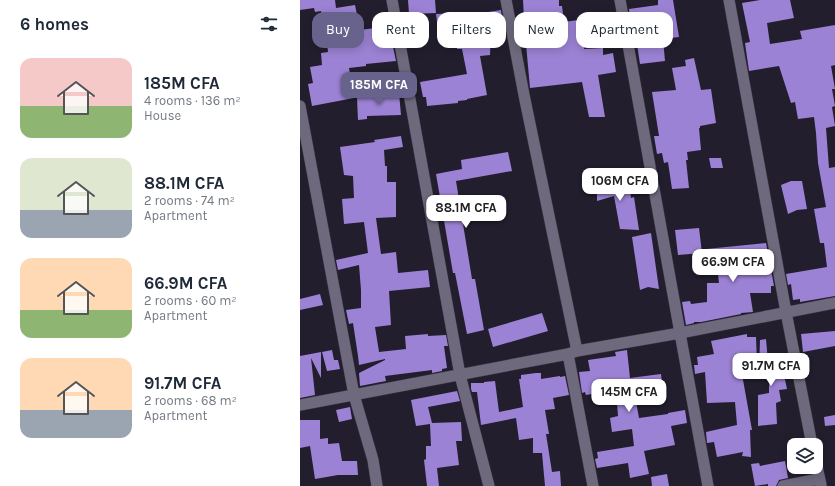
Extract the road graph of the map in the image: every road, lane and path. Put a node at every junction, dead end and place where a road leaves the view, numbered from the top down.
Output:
1 (392, 0) edge
2 (506, 0) edge
3 (620, 0) edge
4 (729, 0) edge
5 (300, 106) edge
6 (835, 303) edge
7 (786, 312) junction
8 (680, 333) junction
9 (573, 352) junction
10 (460, 375) junction
11 (354, 395) junction
12 (300, 405) edge
13 (811, 438) edge
14 (820, 483) edge
15 (377, 486) edge
16 (489, 486) edge
17 (593, 486) edge
18 (708, 486) edge
19 (783, 486) edge

1 - 10 street
2 - 9 street
3 - 8 street
4 - 7 street
5 - 11 street
6 - 7 street
7 - 8 street
7 - 13 street
8 - 9 street
8 - 18 street
9 - 10 street
9 - 17 street
10 - 11 street
10 - 16 street
11 - 12 street
11 - 15 street
14 - 19 street

